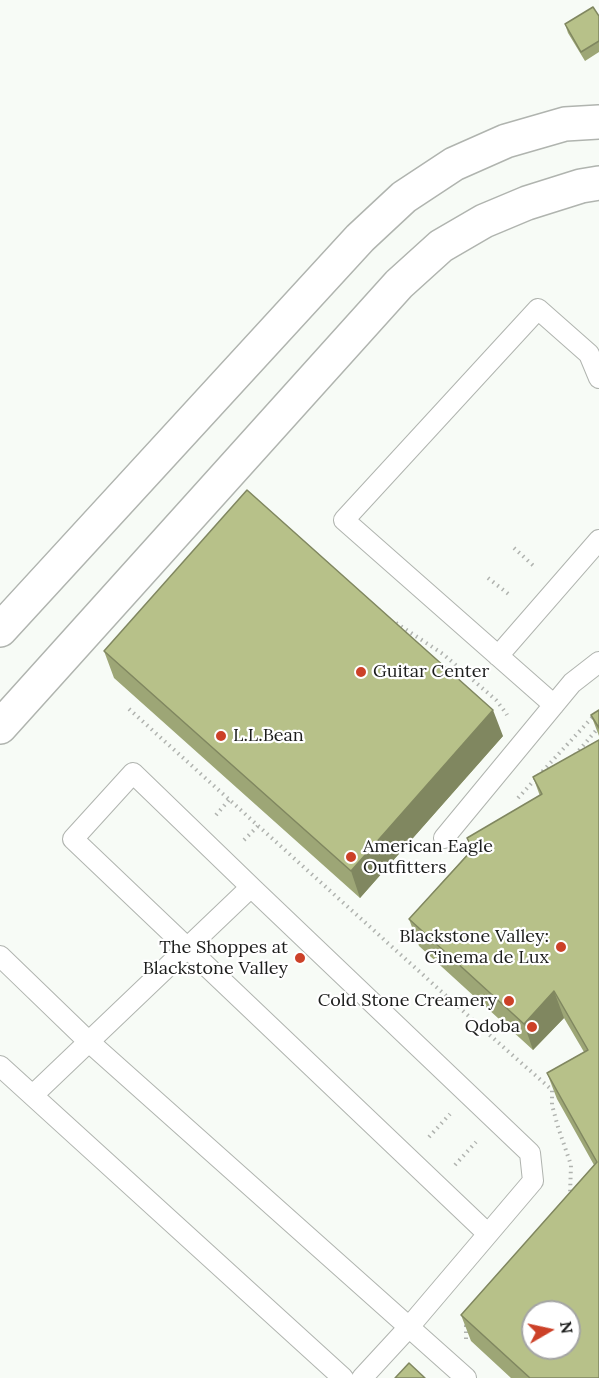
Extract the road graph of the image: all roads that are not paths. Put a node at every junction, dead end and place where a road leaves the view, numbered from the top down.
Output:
1 (599, 122) edge
2 (599, 183) edge
3 (599, 378) edge
4 (599, 540) edge
5 (0, 630) edge
6 (498, 656) junction
7 (599, 662) edge
8 (554, 705) junction
9 (0, 727) edge
10 (444, 838) dead end
11 (251, 887) junction
12 (187, 947) junction
13 (0, 956) edge
14 (88, 1041) junction
15 (0, 1066) edge
16 (33, 1095) junction
17 (488, 1233) junction
18 (409, 1327) junction
19 (343, 1378) edge
20 (362, 1378) edge
21 (466, 1378) edge

1 - 5 street
2 - 9 street
3 - 6 lane
4 - 6 lane
6 - 8 lane
7 - 8 lane
8 - 10 lane
11 - 12 lane
11 - 12 lane
11 - 17 lane
12 - 14 lane
12 - 17 lane
13 - 14 lane
14 - 16 lane
14 - 18 lane
15 - 16 lane
16 - 19 lane
17 - 18 lane
18 - 20 lane
18 - 21 lane

